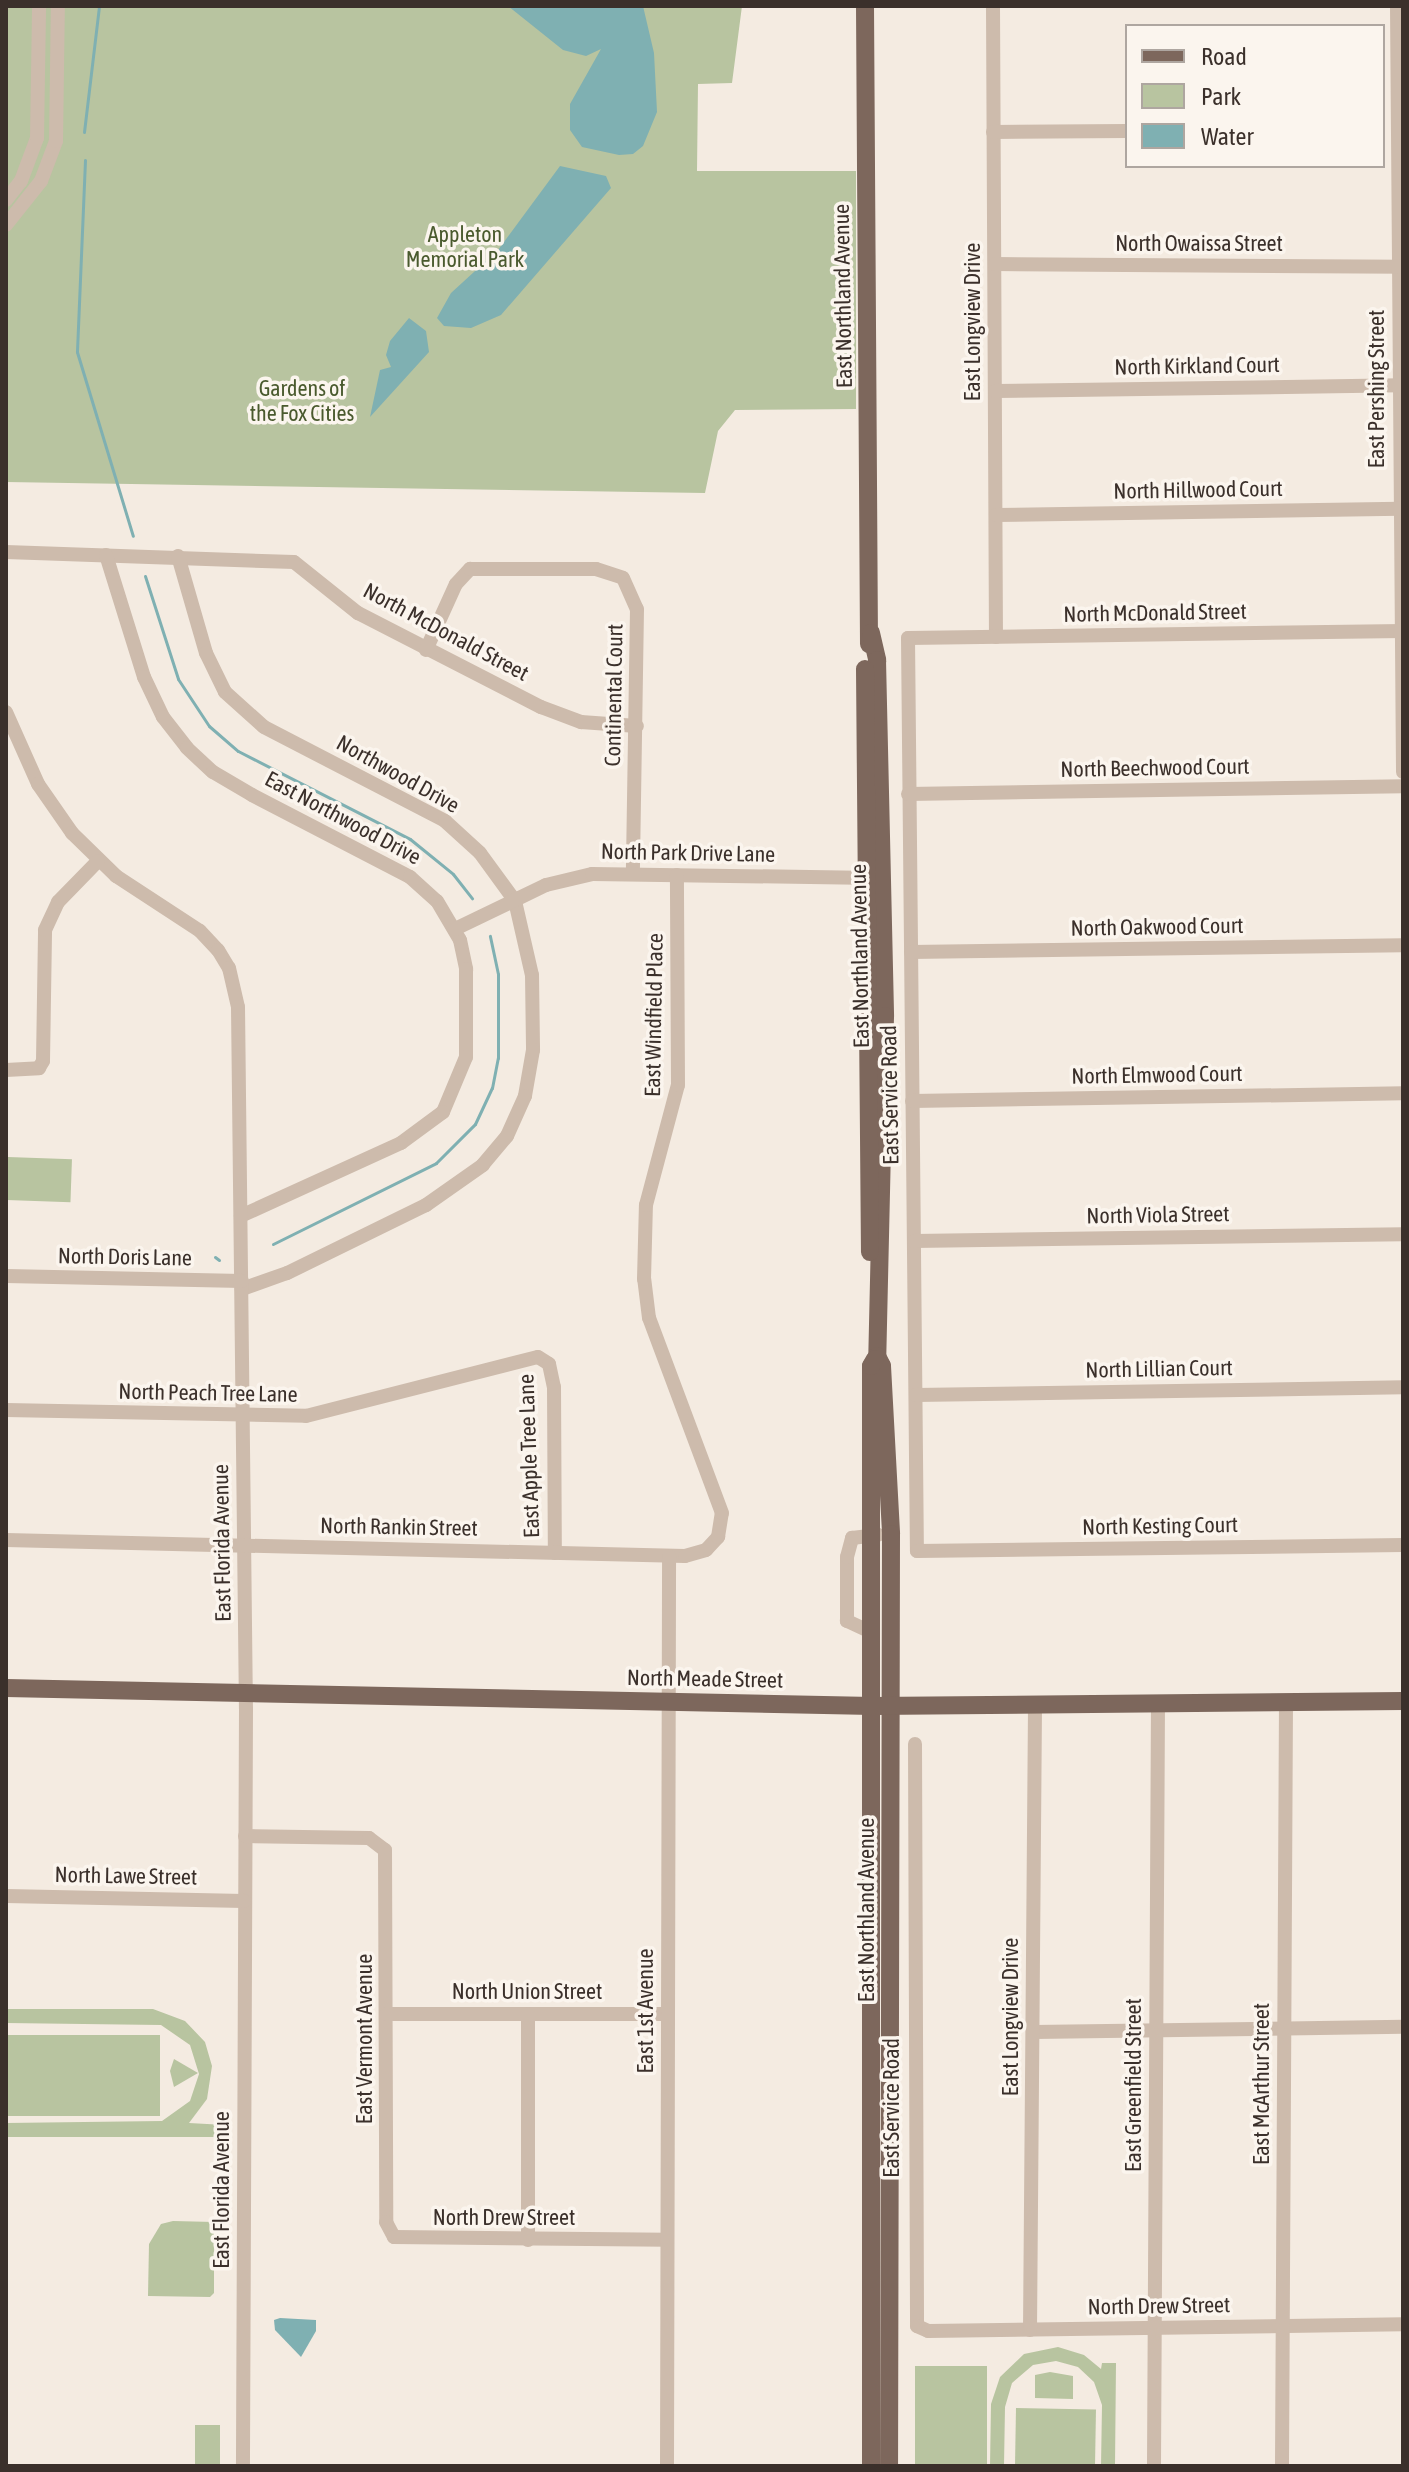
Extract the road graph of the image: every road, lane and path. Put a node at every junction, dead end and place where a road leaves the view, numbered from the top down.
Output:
1 (39, 6) edge
2 (58, 6) edge
3 (865, 6) edge
4 (993, 6) edge
5 (1397, 6) edge
6 (1400, 59) edge
7 (1391, 130) edge
8 (1125, 131) edge
9 (993, 132) junction
10 (6, 200) edge
11 (6, 225) edge
12 (995, 264) junction
13 (1401, 267) edge
14 (1400, 385) junction
15 (995, 391) junction
16 (1400, 509) junction
17 (996, 515) junction
18 (6, 552) edge
19 (106, 555) junction
20 (178, 556) junction
21 (1402, 631) edge
22 (996, 637) junction
23 (908, 638) joint
24 (426, 650) junction
25 (6, 712) edge
26 (637, 726) junction
27 (1403, 772) edge
28 (1403, 786) edge
29 (908, 794) junction
30 (98, 861) junction
31 (633, 874) junction
32 (677, 875) junction
33 (875, 878) junction
34 (515, 901) junction
35 (455, 929) junction
36 (1403, 945) edge
37 (911, 952) junction
38 (6, 1070) edge
39 (1403, 1093) edge
40 (912, 1101) junction
41 (241, 1216) junction
42 (1403, 1234) edge
43 (914, 1241) junction
44 (6, 1276) edge
45 (242, 1285) junction
46 (544, 1359) joint
47 (1403, 1387) edge
48 (916, 1395) junction
49 (6, 1410) edge
50 (242, 1417) junction
51 (709, 1474) joint
52 (881, 1535) junction
53 (6, 1540) edge
54 (1403, 1545) edge
55 (243, 1546) junction
56 (917, 1551) joint
57 (555, 1553) junction
58 (669, 1556) junction
59 (873, 1633) junction
60 (6, 1688) edge
61 (246, 1693) junction
62 (1403, 1701) edge
63 (669, 1702) junction
64 (1286, 1702) junction
65 (1158, 1703) junction
66 (1035, 1705) junction
67 (882, 1706) junction
68 (915, 1744) dead end
69 (245, 1836) junction
70 (6, 1896) edge
71 (244, 1901) junction
72 (386, 2014) junction
73 (528, 2014) junction
74 (668, 2014) junction
75 (1285, 2027) junction
76 (1403, 2027) edge
77 (1157, 2030) junction
78 (1034, 2032) junction
79 (390, 2233) joint
80 (528, 2240) junction
81 (667, 2240) junction
82 (1403, 2324) edge
83 (1283, 2325) junction
84 (917, 2326) joint
85 (1155, 2328) junction
86 (1030, 2330) junction
87 (243, 2466) edge
88 (667, 2466) edge
89 (871, 2466) edge
90 (889, 2466) edge
91 (1154, 2466) edge
92 (1282, 2466) edge

1 - 10 street
2 - 11 street
3 - 33 main road, East Northland Avenue
4 - 9 street, East Longview Drive
5 - 6 street, East Pershing Street
6 - 7 street, East Pershing Street
7 - 13 street, East Pershing Street
8 - 9 street
9 - 12 street, East Longview Drive
12 - 13 street, North Owaissa Street
12 - 15 street, East Longview Drive
13 - 14 street, East Pershing Street
14 - 15 street, North Kirkland Court
14 - 16 street, East Pershing Street
15 - 17 street, East Longview Drive
16 - 17 street, North Hillwood Court
16 - 21 street, East Pershing Street
17 - 22 street, East Longview Drive
18 - 19 street, North McDonald Street
19 - 20 street, North McDonald Street
19 - 35 street, East Northwood Drive
20 - 24 street, North McDonald Street
20 - 34 street, Northwood Drive
21 - 22 street, North McDonald Street
21 - 27 street, East Pershing Street
22 - 23 street, North McDonald Street
23 - 29 street, East Service Road
24 - 26 street, North McDonald Street
24 - 26 street, Continental Court
25 - 30 street, East Florida Avenue
26 - 31 street, Continental Court
28 - 29 street, North Beechwood Court
29 - 37 street, East Service Road
30 - 38 street
30 - 41 street, East Florida Avenue
31 - 32 street, North Park Drive Lane
31 - 34 street, North Park Drive Lane
32 - 33 street, North Park Drive Lane
32 - 51 street, East Windfield Place
33 - 52 main road, East Northland Avenue
34 - 35 street, North Park Drive Lane
34 - 45 street, Northwood Drive
35 - 41 street, East Northwood Drive
36 - 37 street, North Oakwood Court
37 - 40 street, East Service Road
39 - 40 street, North Elmwood Court
40 - 43 street, East Service Road
41 - 45 street, East Florida Avenue
42 - 43 street, North Viola Street
43 - 48 street, East Service Road
44 - 45 street, North Doris Lane
45 - 50 street, East Florida Avenue
46 - 50 street, North Peach Tree Lane
46 - 57 street, East Apple Tree Lane
47 - 48 street, North Lillian Court
48 - 56 street, East Service Road
49 - 50 street, North Peach Tree Lane
50 - 55 street, East Florida Avenue
51 - 58 street, North Rankin Street
52 - 59 main road, East Northland Avenue
52 - 59 street
52 - 67 main road, East Northland Avenue
53 - 55 street, North Rankin Street
54 - 56 street, North Kesting Court
55 - 57 street, North Rankin Street
55 - 61 street, East Florida Avenue
57 - 58 street, North Rankin Street
58 - 63 street, East 1st Avenue
59 - 67 main road, East Northland Avenue
60 - 61 main road, North Meade Street
61 - 63 main road, North Meade Street
61 - 69 street, East Florida Avenue
62 - 64 main road, North Meade Street
63 - 67 main road, North Meade Street
63 - 74 street, East 1st Avenue
64 - 65 main road, North Meade Street
64 - 75 street, East McArthur Street
65 - 66 main road, North Meade Street
65 - 77 street, East Greenfield Street
66 - 67 main road, North Meade Street
66 - 78 street, East Longview Drive
67 - 89 main road, East Northland Avenue
67 - 90 main road, East Northland Avenue
68 - 84 street, East Service Road
69 - 71 street, East Florida Avenue
69 - 72 street, East Vermont Avenue
70 - 71 street, North Lawe Street
71 - 87 street, East Florida Avenue
72 - 73 street, North Union Street
72 - 79 street, East Vermont Avenue
73 - 74 street, North Union Street
73 - 80 street
74 - 81 street, East 1st Avenue
75 - 76 street
75 - 77 street
75 - 83 street, East McArthur Street
77 - 78 street
77 - 85 street, East Greenfield Street
78 - 86 street, East Longview Drive
79 - 80 street, North Drew Street
80 - 81 street, North Drew Street
81 - 88 street, East 1st Avenue
82 - 83 street, North Drew Street
83 - 85 street, North Drew Street
83 - 92 street, East McArthur Street
84 - 86 street, North Drew Street
85 - 86 street, North Drew Street
85 - 91 street, East Greenfield Street

